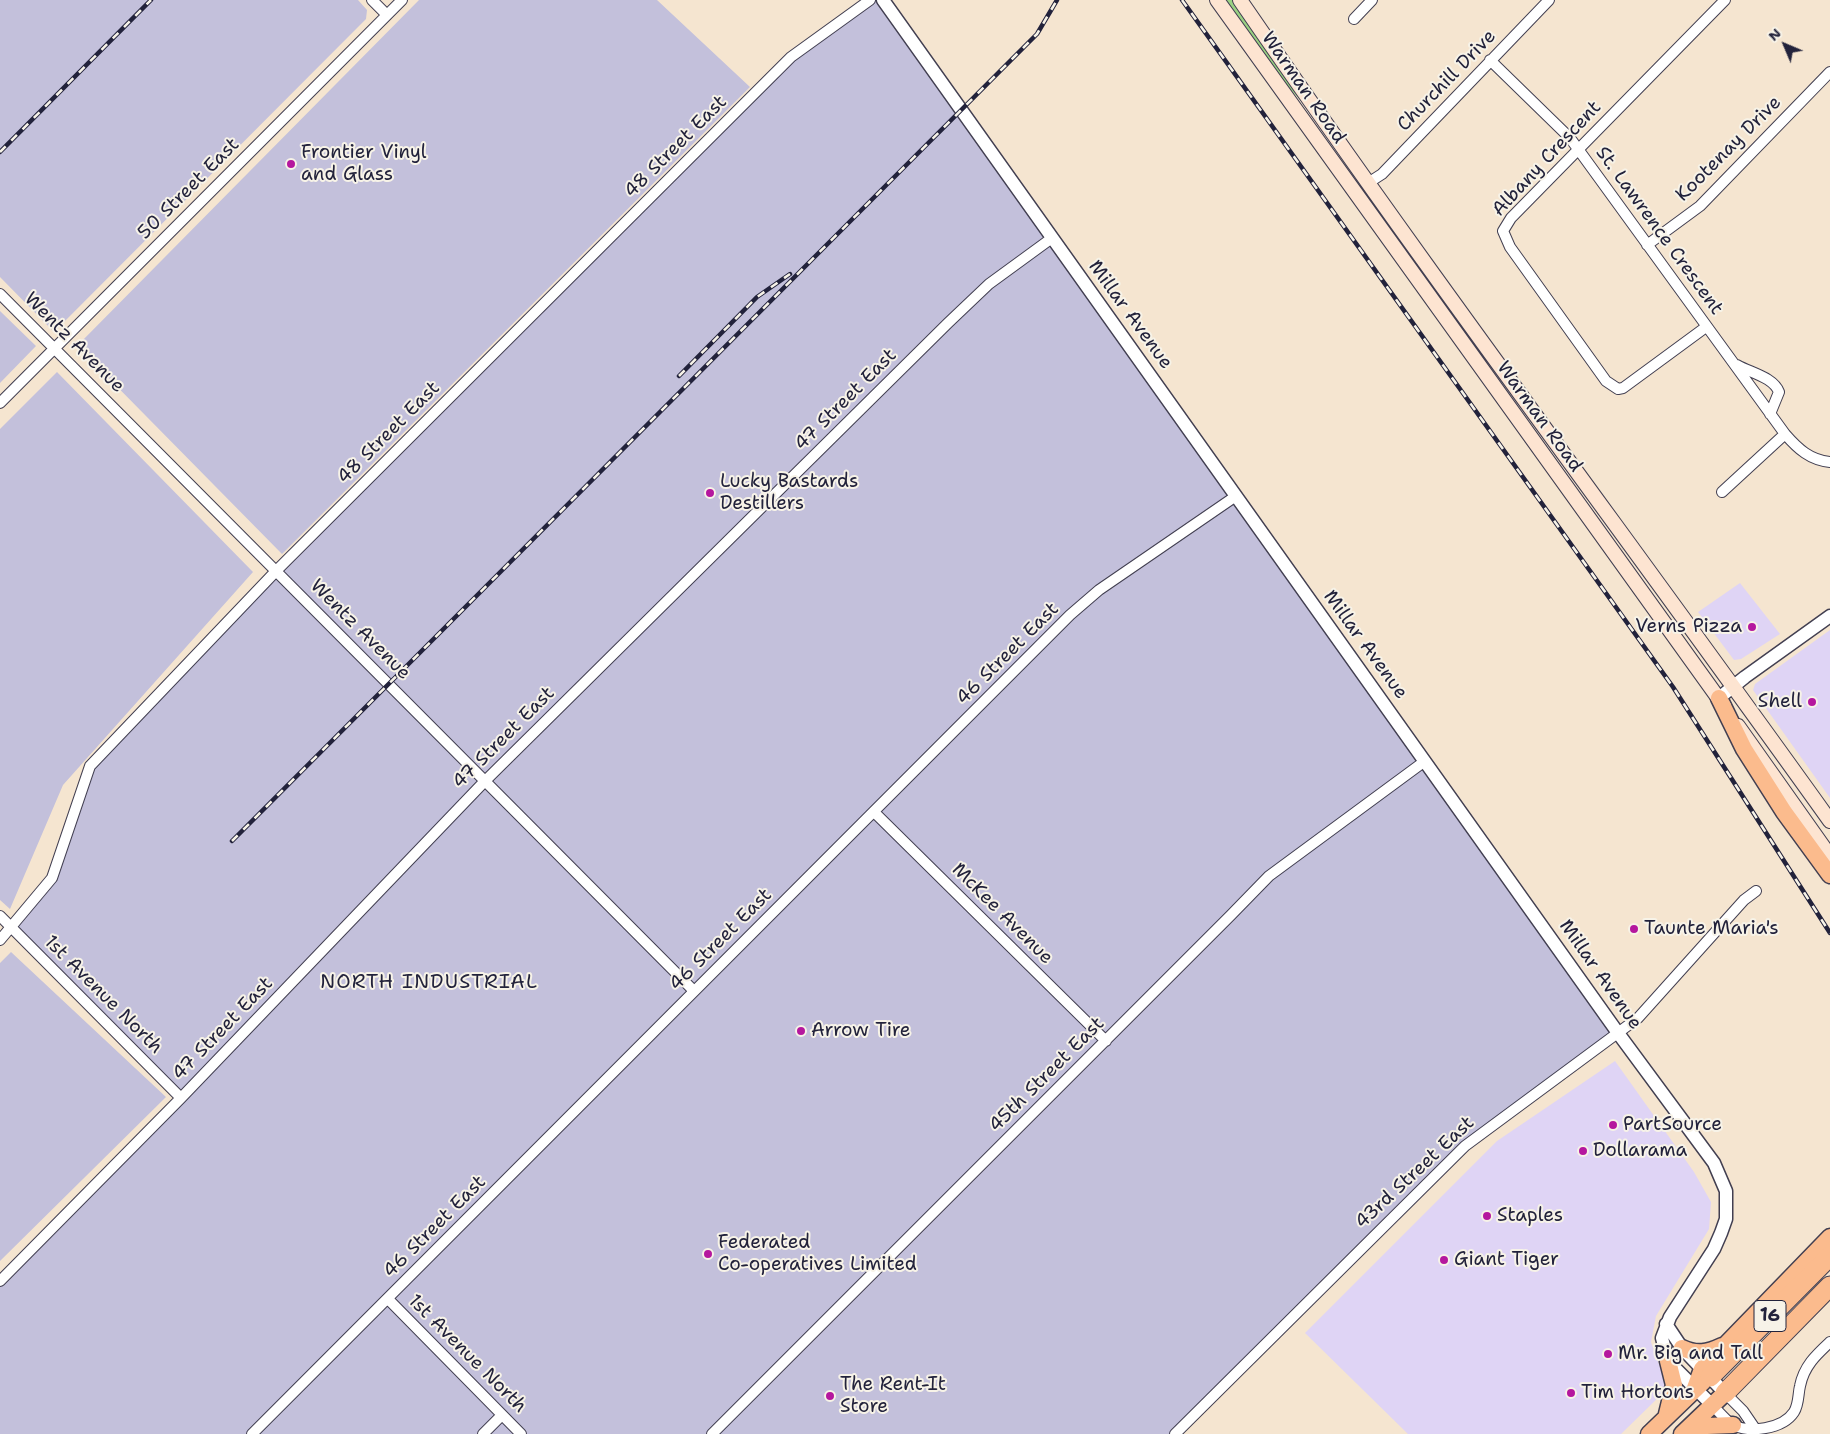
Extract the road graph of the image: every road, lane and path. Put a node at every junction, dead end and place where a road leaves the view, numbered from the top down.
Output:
1 (372, 0) edge
2 (402, 0) edge
3 (870, 0) edge
4 (883, 0) edge
5 (1217, 0) edge
6 (1240, 0) edge
7 (1249, 0) edge
8 (1372, 0) edge
9 (1549, 0) edge
10 (1725, 0) edge
11 (387, 15) junction
12 (1254, 19) junction
13 (1354, 19) dead end
14 (1490, 60) junction
15 (1830, 72) edge
16 (1285, 95) junction
17 (1578, 150) junction
18 (1368, 184) junction
19 (1052, 238) junction
20 (1647, 244) junction
21 (0, 294) edge
22 (1706, 327) junction
23 (55, 349) junction
24 (1732, 362) junction
25 (0, 403) edge
26 (1770, 414) junction
27 (1785, 434) junction
28 (1830, 462) edge
29 (1722, 492) dead end
30 (1236, 496) junction
31 (276, 570) junction
32 (1830, 616) edge
33 (1732, 687) junction
34 (1719, 698) junction
35 (1425, 761) junction
36 (484, 782) junction
37 (874, 812) junction
38 (1830, 822) edge
39 (1830, 856) edge
40 (1830, 875) edge
41 (1756, 891) dead end
42 (0, 916) edge
43 (12, 928) junction
44 (0, 940) edge
45 (694, 991) junction
46 (1618, 1033) junction
47 (1106, 1041) junction
48 (181, 1098) junction
49 (1830, 1231) edge
50 (1830, 1238) edge
51 (1830, 1256) edge
52 (1792, 1276) junction
53 (0, 1281) edge
54 (1830, 1286) edge
55 (1830, 1298) edge
56 (388, 1299) junction
57 (1666, 1324) junction
58 (1776, 1342) junction
59 (1830, 1342) edge
60 (1724, 1345) junction
61 (1682, 1348) junction
62 (1668, 1361) junction
63 (1702, 1378) junction
64 (1719, 1399) junction
65 (502, 1415) junction
66 (1666, 1417) junction
67 (1733, 1425) junction
68 (1756, 1430) junction
69 (252, 1434) edge
70 (483, 1434) edge
71 (521, 1434) edge
72 (712, 1434) edge
73 (1175, 1434) edge
74 (1650, 1434) edge
75 (1682, 1434) edge
76 (1691, 1434) edge

1 - 11 street
2 - 11 street, 50 Street East
3 - 31 street, 48 Street East
4 - 19 street, Millar Avenue
5 - 16 main road, Warman Road
6 - 12 main road, Warman Road
7 - 12 main road
8 - 13 street
9 - 14 street, Churchill Drive
10 - 17 street, Albany Crescent
11 - 23 street, 50 Street East
12 - 18 main road, Warman Road
14 - 17 street, St. Lawrence Crescent
14 - 18 street, Churchill Drive
15 - 20 street, Kootenay Drive
16 - 18 main road
16 - 34 main road, Warman Road
17 - 20 street, St. Lawrence Crescent
17 - 22 street, Albany Crescent
18 - 33 main road, Warman Road
19 - 30 street, Millar Avenue
19 - 36 street, 47 Street East
20 - 22 street, St. Lawrence Crescent
21 - 23 street, Wentz Avenue
22 - 24 street, St. Lawrence Crescent
23 - 25 street, 50 Street East
23 - 31 street, Wentz Avenue
24 - 26 street, St. Lawrence Crescent
24 - 26 street, St. Lawrence Crescent
26 - 27 street, St. Lawrence Crescent
27 - 28 street, St. Lawrence Crescent
27 - 29 street
30 - 35 street, Millar Avenue
30 - 37 street, 46 Street East
31 - 36 street, Wentz Avenue
31 - 43 street, 48 Street East
32 - 33 street
33 - 34 street
33 - 38 main road, Warman Road
34 - 39 main road, Warman Road
34 - 40 highway
35 - 46 street, Millar Avenue
35 - 47 street, 45th Street East
36 - 45 street, Wentz Avenue
36 - 48 street, 47 Street East
37 - 45 street, 46 Street East
37 - 47 street, McKee Avenue
41 - 46 street, 43rd Street East
42 - 43 street, 1st Avenue North
43 - 44 street, 48 Street East
43 - 48 street, 1st Avenue North
45 - 56 street, 46 Street East
46 - 57 street, Millar Avenue
46 - 73 street, 43rd Street East
47 - 72 street, 45th Street East
48 - 53 street, 47 Street East
49 - 52 highway
50 - 52 highway
51 - 63 highway, 16
52 - 60 highway
54 - 58 highway, 16
55 - 58 highway
56 - 65 street, 1st Avenue North
56 - 69 street, 46 Street East
57 - 61 street
57 - 62 street, Millar Avenue
58 - 64 highway, 16
59 - 68 street
60 - 61 highway
60 - 63 highway
61 - 63 street
62 - 63 street
62 - 66 highway
63 - 64 street
63 - 64 street
63 - 66 highway, 16
64 - 67 street
64 - 68 street
64 - 75 highway, 16
65 - 70 street
65 - 71 street, 1st Avenue North
66 - 74 highway, 16
67 - 68 street
67 - 76 highway

